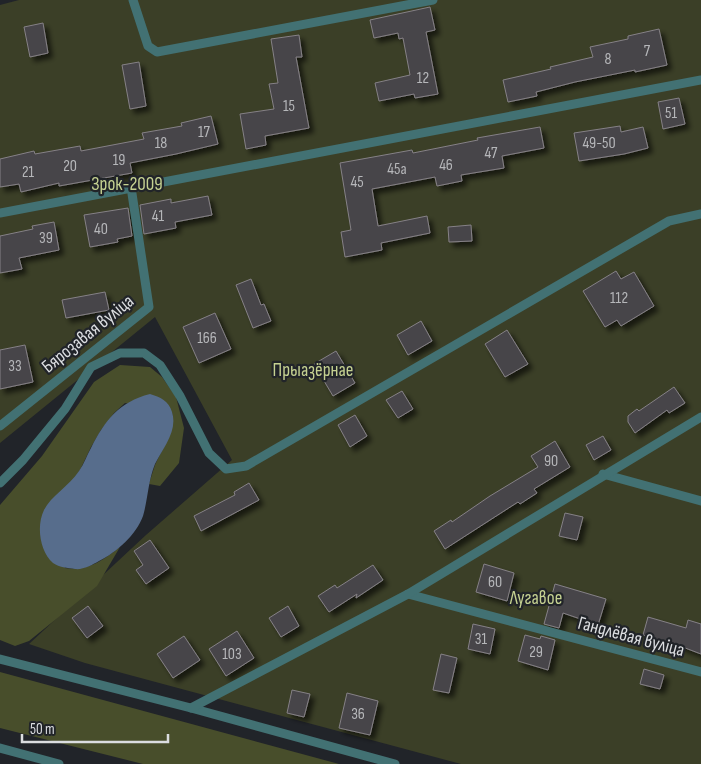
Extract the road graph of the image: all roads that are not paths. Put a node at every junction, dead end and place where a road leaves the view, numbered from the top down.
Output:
1 (134, 0) edge
2 (433, 0) edge
3 (701, 80) edge
4 (131, 187) junction
5 (0, 212) edge
6 (701, 214) edge
7 (701, 417) edge
8 (0, 426) edge
9 (604, 474) junction
10 (0, 483) edge
11 (701, 501) edge
12 (408, 594) junction
13 (0, 658) edge
14 (701, 672) edge
15 (191, 708) junction
16 (0, 748) edge
17 (59, 764) edge
18 (395, 764) edge

1 - 2 lane
3 - 4 lane
4 - 5 lane
4 - 8 lane, Бярозавая вуліца
6 - 10 lane
7 - 9 lane
9 - 11 lane
9 - 12 lane
12 - 14 lane, Гандлёвая вуліца
12 - 15 lane
13 - 15 lane
15 - 18 lane
16 - 17 lane

